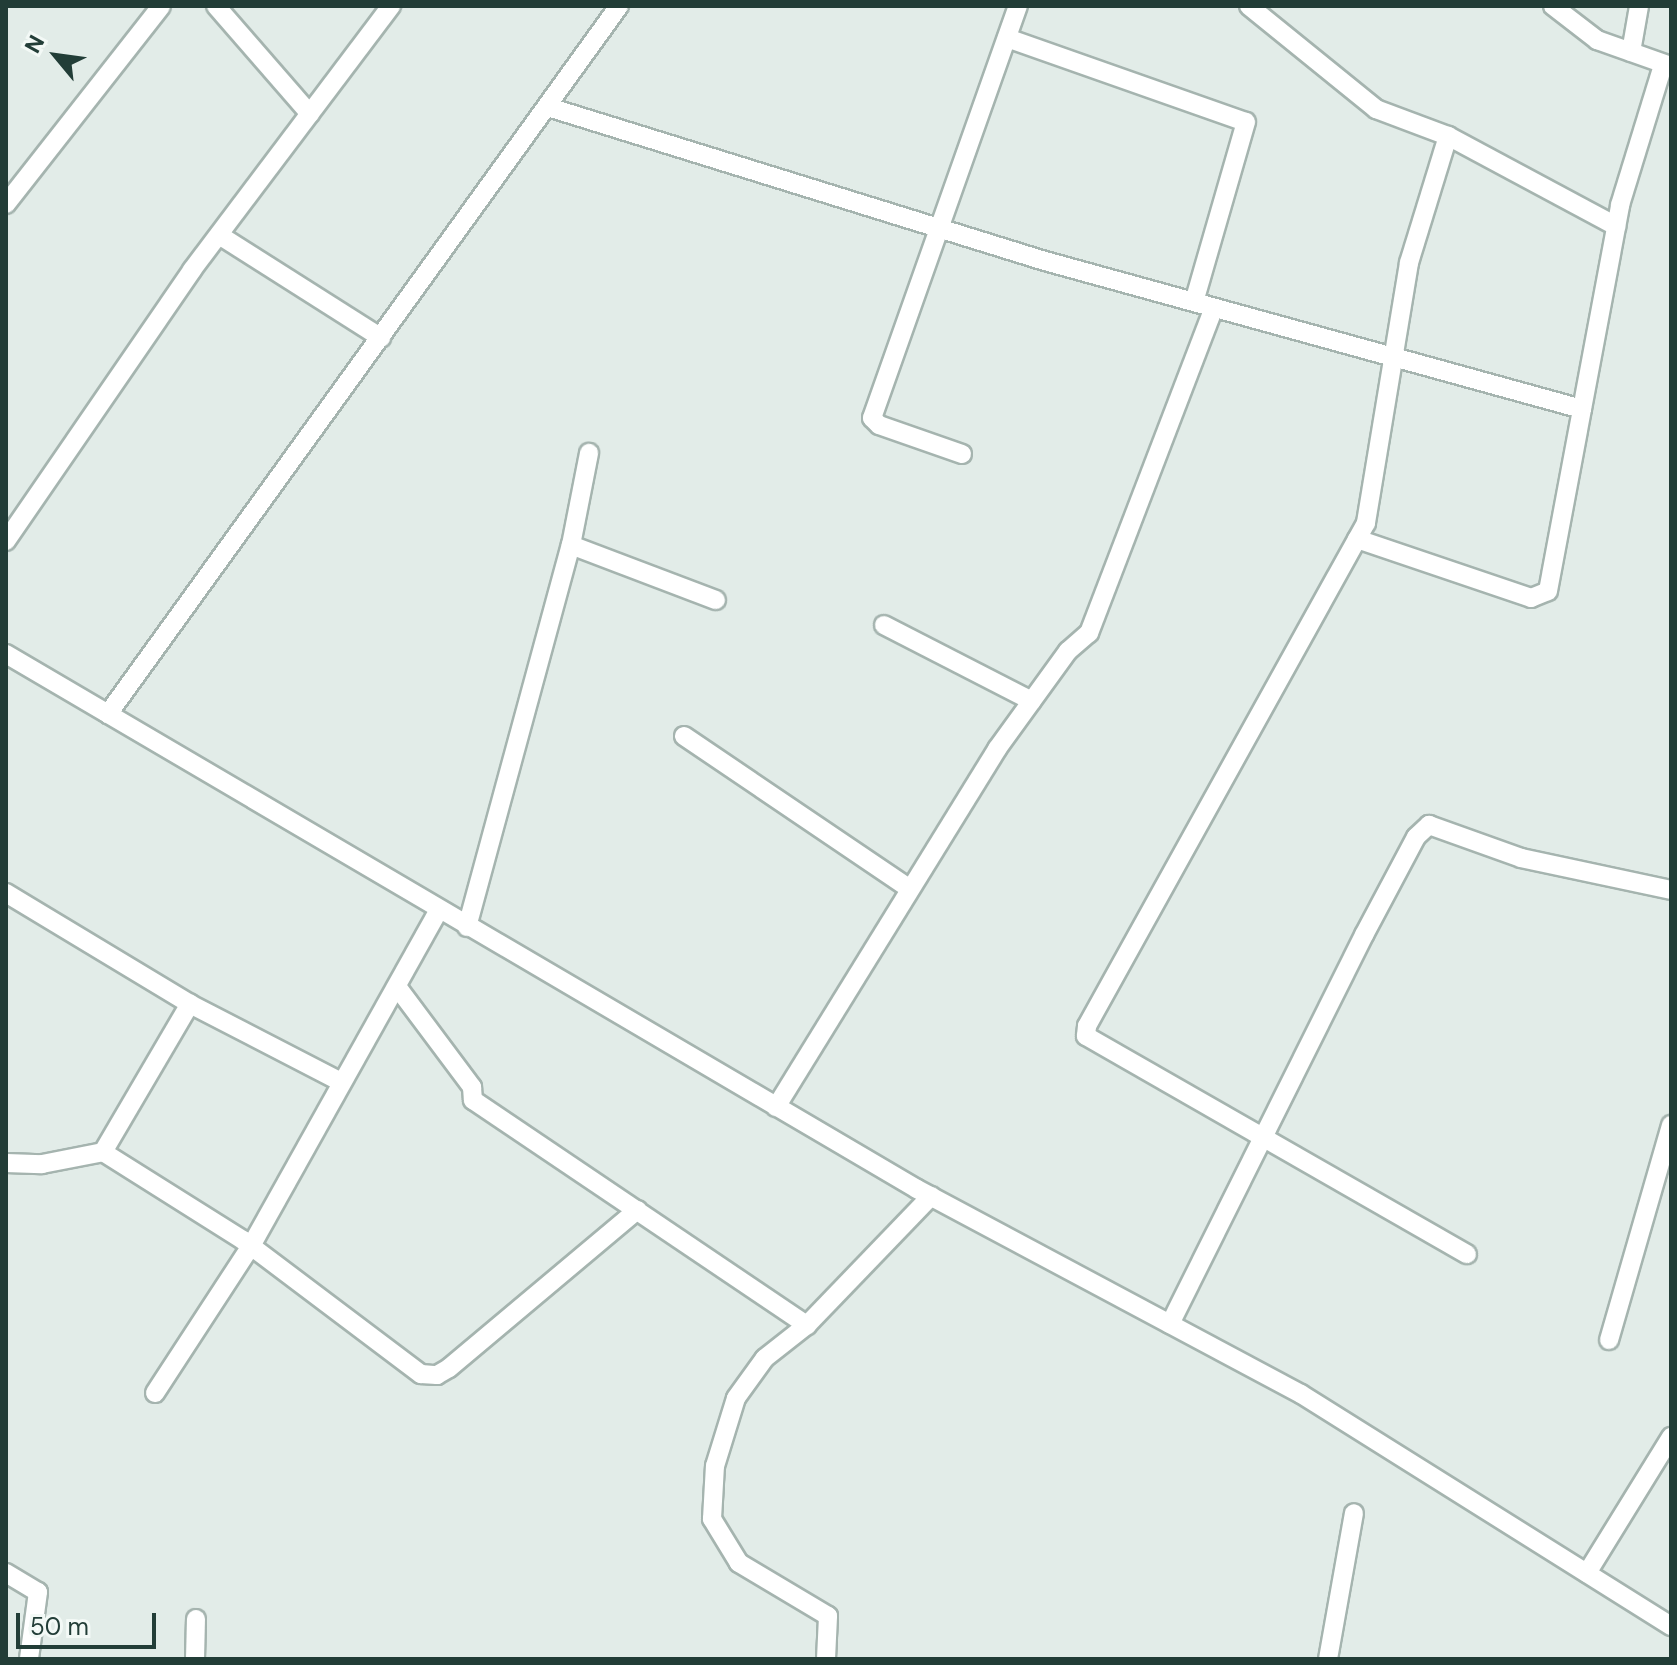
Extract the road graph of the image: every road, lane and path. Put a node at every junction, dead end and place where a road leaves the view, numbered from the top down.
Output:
1 (161, 6) edge
2 (216, 6) edge
3 (391, 6) edge
4 (619, 6) edge
5 (1018, 6) edge
6 (1249, 6) edge
7 (1553, 6) edge
8 (1639, 6) edge
9 (1007, 38) junction
10 (1631, 52) junction
11 (1667, 65) edge
12 (548, 107) junction
13 (310, 114) junction
14 (1448, 136) junction
15 (6, 204) edge
16 (1616, 226) junction
17 (943, 229) junction
18 (219, 235) junction
19 (1194, 302) junction
20 (1214, 308) junction
21 (381, 338) junction
22 (1391, 356) junction
23 (1582, 409) junction
24 (589, 453) dead end
25 (962, 454) dead end
26 (1357, 539) junction
27 (6, 541) edge
28 (571, 545) junction
29 (716, 600) dead end
30 (884, 625) dead end
31 (6, 654) edge
32 (1032, 701) junction
33 (108, 714) junction
34 (684, 736) dead end
35 (910, 889) junction
36 (1671, 890) edge
37 (6, 893) edge
38 (439, 910) junction
39 (467, 927) junction
40 (398, 988) junction
41 (190, 1004) junction
42 (341, 1082) junction
43 (776, 1107) junction
44 (1671, 1125) edge
45 (1260, 1137) junction
46 (103, 1152) junction
47 (6, 1163) edge
48 (931, 1196) junction
49 (637, 1210) junction
50 (251, 1246) junction
51 (1467, 1254) dead end
52 (1170, 1324) junction
53 (807, 1325) junction
54 (1609, 1340) dead end
55 (155, 1393) dead end
56 (1671, 1437) edge
57 (1354, 1513) dead end
58 (6, 1573) edge
59 (1587, 1573) junction
60 (196, 1619) dead end
61 (1671, 1626) edge
62 (29, 1659) edge
63 (195, 1659) edge
64 (826, 1659) edge
65 (1328, 1659) edge

1 - 15 street
2 - 13 street
3 - 13 street
4 - 12 street
5 - 9 street
6 - 14 street
7 - 10 street
8 - 10 street
9 - 17 street
9 - 19 street
10 - 11 street
11 - 16 street
12 - 17 street
12 - 21 street
13 - 18 street
14 - 16 street
14 - 22 street
16 - 23 street
17 - 19 street
17 - 25 street
18 - 21 street
18 - 27 street
19 - 20 street
20 - 22 street
20 - 32 street
21 - 33 street
22 - 23 street
22 - 26 street
23 - 26 street
24 - 28 street
26 - 45 street
28 - 29 street
28 - 39 street
30 - 32 street
31 - 33 street
32 - 35 street
33 - 38 street
34 - 35 street
35 - 43 street
36 - 45 street
37 - 41 street
38 - 39 street
38 - 40 street
39 - 43 street
40 - 42 street
40 - 49 street
41 - 42 street
41 - 46 street
42 - 50 street
43 - 48 street
44 - 54 street
45 - 51 street
45 - 52 street
46 - 47 street
46 - 50 street
48 - 52 street
48 - 53 street
49 - 50 street
49 - 53 street
50 - 55 street
52 - 59 street
53 - 64 street
56 - 59 street
57 - 65 street
58 - 62 street
59 - 61 street
60 - 63 street

